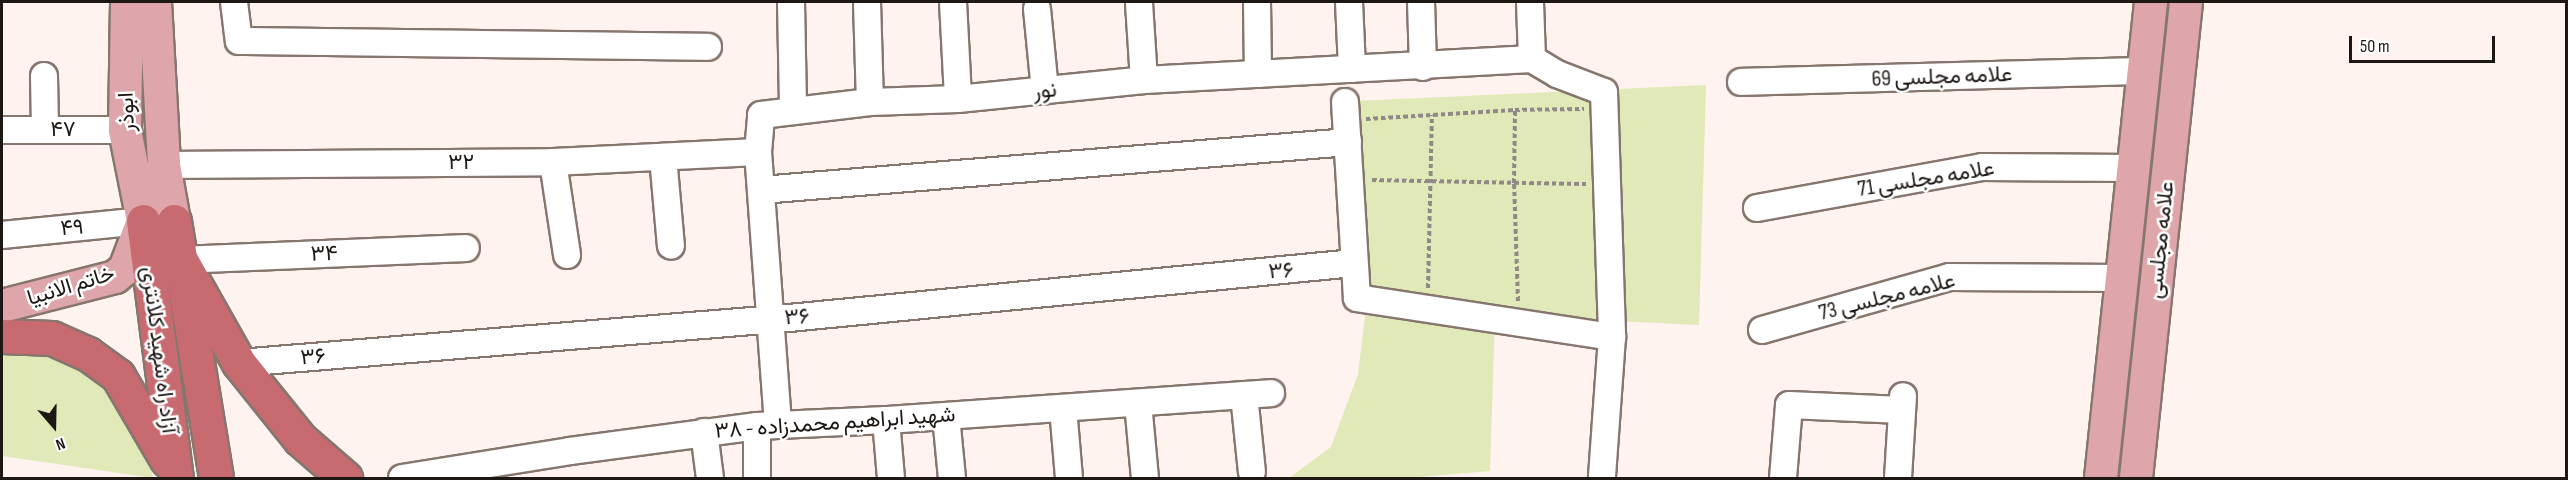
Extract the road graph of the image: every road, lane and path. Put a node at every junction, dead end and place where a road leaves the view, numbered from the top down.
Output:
1 (127, 2) edge
2 (155, 2) edge
3 (234, 2) edge
4 (791, 2) edge
5 (867, 2) edge
6 (953, 2) edge
7 (1257, 2) edge
8 (1349, 2) edge
9 (1421, 2) edge
10 (1530, 2) edge
11 (2151, 2) edge
12 (2186, 2) edge
13 (1139, 3) dead end
14 (1037, 9) dead end
15 (708, 47) dead end
16 (1532, 59) junction
17 (1423, 67) junction
18 (1352, 69) junction
19 (2144, 71) junction
20 (1258, 74) junction
21 (44, 76) dead end
22 (1144, 80) junction
23 (1741, 82) dead end
24 (1045, 91) junction
25 (958, 99) junction
26 (870, 102) junction
27 (1606, 108) junction
28 (1515, 110) junction
29 (793, 111) junction
30 (1432, 115) junction
31 (1346, 121) junction
32 (2, 130) edge
33 (45, 130) junction
34 (125, 130) junction
35 (758, 153) junction
36 (663, 157) junction
37 (553, 162) junction
38 (164, 165) junction
39 (2133, 168) junction
40 (1350, 180) junction
41 (1430, 181) junction
42 (1514, 183) junction
43 (1608, 185) junction
44 (762, 190) junction
45 (1757, 208) dead end
46 (158, 221) junction
47 (2, 235) edge
48 (671, 246) dead end
49 (466, 248) dead end
50 (567, 255) dead end
51 (182, 260) junction
52 (1354, 264) junction
53 (2122, 278) junction
54 (2, 306) edge
55 (1427, 309) junction
56 (770, 319) junction
57 (1519, 323) junction
58 (1762, 330) dead end
59 (2, 336) edge
60 (1612, 337) junction
61 (239, 363) junction
62 (1271, 393) dead end
63 (1244, 395) junction
64 (1138, 403) junction
65 (1063, 408) junction
66 (946, 416) junction
67 (886, 420) junction
68 (768, 425) junction
69 (704, 432) junction
70 (1252, 472) dead end
71 (176, 478) edge
72 (216, 478) edge
73 (345, 478) edge
74 (402, 478) edge
75 (710, 478) edge
76 (757, 478) edge
77 (891, 478) edge
78 (952, 478) edge
79 (1069, 478) edge
80 (1145, 478) edge
81 (1602, 478) edge
82 (1783, 478) edge
83 (1898, 478) edge
84 (2101, 478) edge
85 (2136, 478) edge

1 - 34 main road, ابوذر
2 - 38 main road, ابوذر
3 - 15 street
4 - 29 street
5 - 26 street
6 - 25 street
7 - 20 street
8 - 18 street
9 - 17 street
10 - 16 street
11 - 19 main road, علامه مجلسی
12 - 85 main road, علامه مجلسی
13 - 22 street
14 - 24 street
16 - 17 street, نور
16 - 27 street
17 - 18 street, نور
18 - 20 street, نور
19 - 23 street, علامه مجلسی 69
19 - 39 main road, علامه مجلسی
20 - 22 street, نور
21 - 33 street
22 - 24 street, نور
24 - 25 street, نور
25 - 26 street, نور
26 - 29 street, نور
27 - 28 path
27 - 43 street
28 - 30 path
28 - 42 path
29 - 35 street, نور
30 - 31 path
30 - 41 path
31 - 40 street
31 - 44 street
32 - 33 street, ۴۷
33 - 34 street, ۴۷
34 - 46 main road, ابوذر
35 - 36 street, ۳۲
35 - 44 street, نور
36 - 37 street, ۳۲
36 - 48 street
37 - 38 street, ۳۲
37 - 50 street
38 - 46 main road, ابوذر
39 - 45 street, علامه مجلسی 71
39 - 53 main road, علامه مجلسی
40 - 41 path
40 - 52 street
41 - 42 path
41 - 55 path
42 - 43 path
42 - 57 path
43 - 60 street
44 - 56 street, نور
46 - 47 street, ۴۹
46 - 51 highway
46 - 54 main road, خاتم الانبیا
46 - 71 highway, آزاد راه شهید کلانتری
49 - 51 street, ۳۴
51 - 61 highway
51 - 72 highway
52 - 55 street
52 - 56 street, ۳۶
53 - 58 street, علامه مجلسی 73
53 - 84 main road, علامه مجلسی
55 - 57 street
56 - 61 street, ۳۶
56 - 68 street, نور
57 - 60 street
59 - 71 highway
60 - 81 street
61 - 73 highway
62 - 63 street, شهید ابراهیم محمدزاده - ۳۸
63 - 64 street, شهید ابراهیم محمدزاده - ۳۸
63 - 70 street
64 - 65 street, شهید ابراهیم محمدزاده - ۳۸
64 - 80 street
65 - 66 street, شهید ابراهیم محمدزاده - ۳۸
65 - 79 street
66 - 67 street, شهید ابراهیم محمدزاده - ۳۸
66 - 78 street
67 - 68 street, شهید ابراهیم محمدزاده - ۳۸
67 - 77 street
68 - 69 street, شهید ابراهیم محمدزاده - ۳۸
68 - 76 street, نور
69 - 74 street, شهید ابراهیم محمدزاده - ۳۸
69 - 75 street
82 - 83 street

